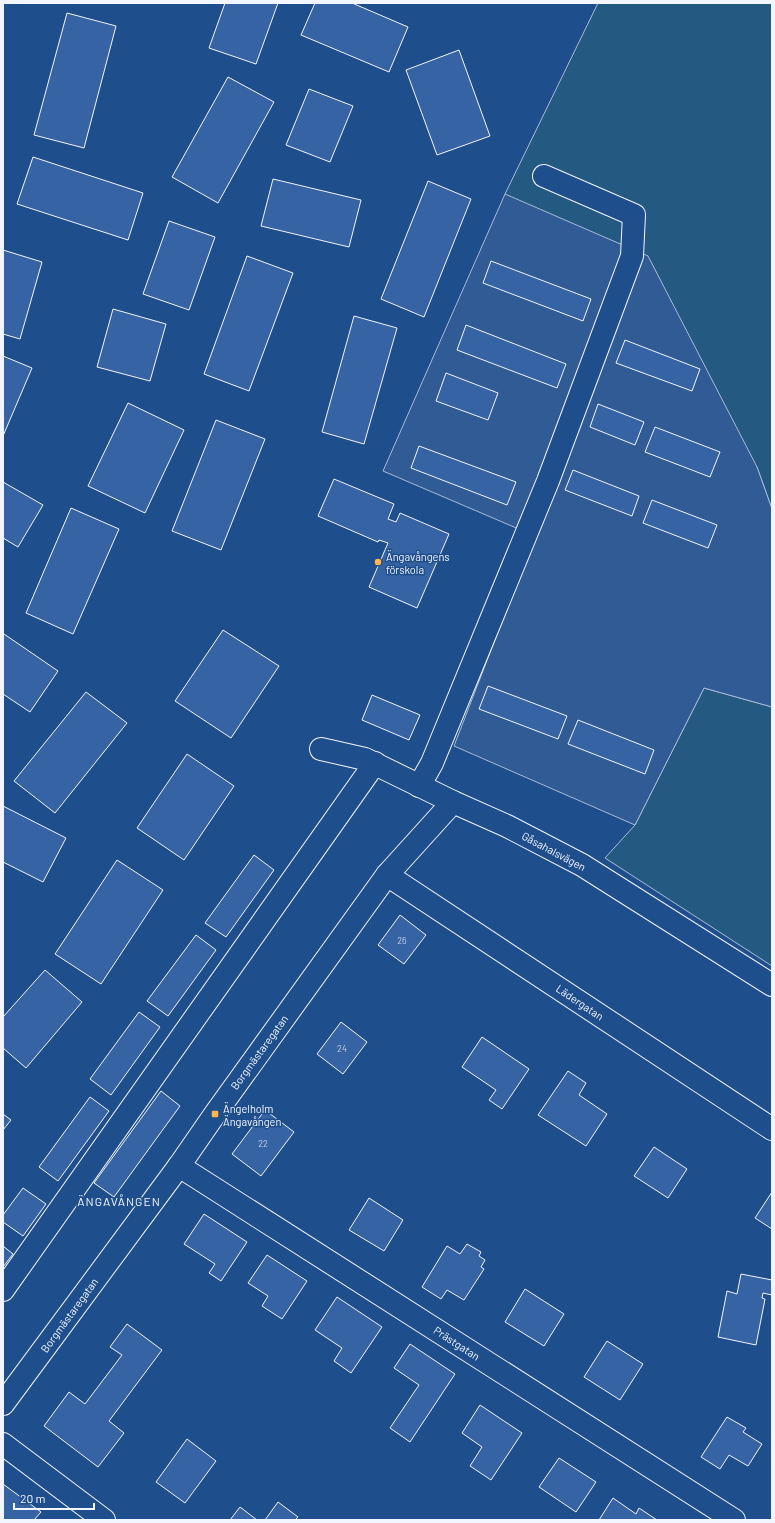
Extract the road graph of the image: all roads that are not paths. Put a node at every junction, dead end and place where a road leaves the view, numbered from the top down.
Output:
1 (544, 176) dead end
2 (320, 749) dead end
3 (375, 763) junction
4 (419, 786) junction
5 (453, 802) junction
6 (387, 875) junction
7 (772, 985) edge
8 (772, 1129) edge
9 (179, 1166) junction
10 (3, 1290) edge
11 (3, 1404) edge
12 (3, 1444) edge
13 (104, 1520) edge
14 (734, 1520) edge

1 - 4 street
2 - 3 street, Gåsahalsvägen
3 - 4 street, Gåsahalsvägen
3 - 10 street
4 - 5 street, Gåsahalsvägen
5 - 6 street, Borgmästaregatan
5 - 7 street, Gåsahalsvägen
6 - 8 street, Lädergatan
6 - 9 street, Borgmästaregatan
9 - 11 street, Borgmästaregatan
9 - 14 street, Prästgatan
12 - 13 street

